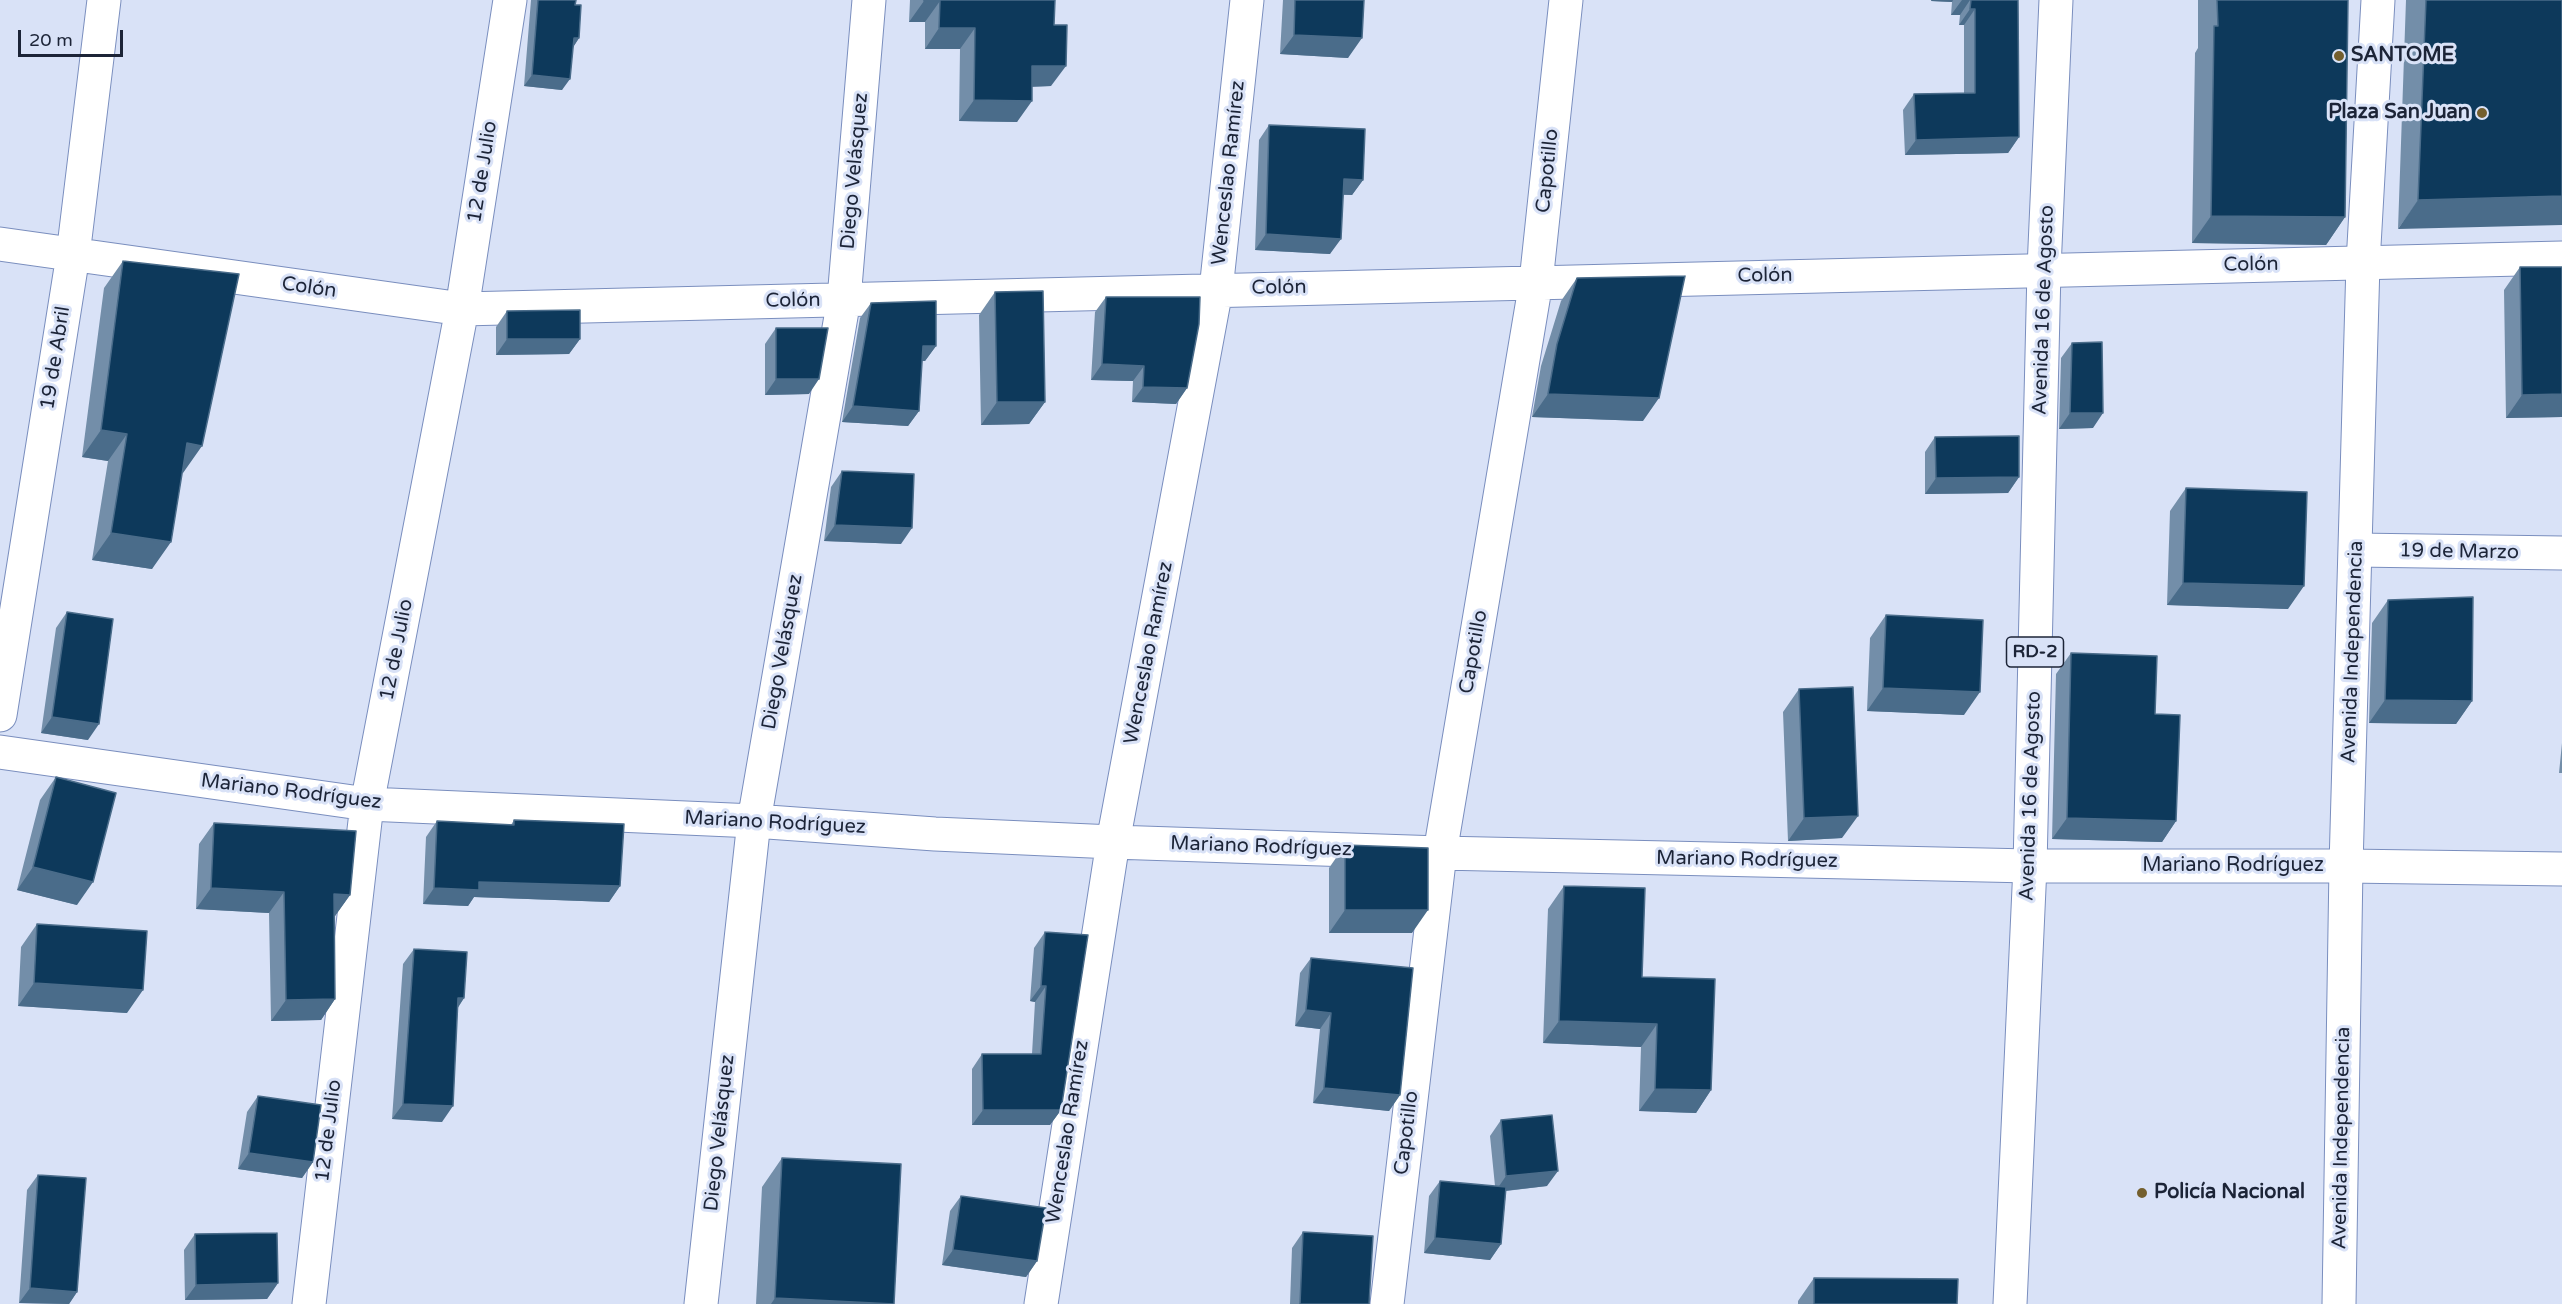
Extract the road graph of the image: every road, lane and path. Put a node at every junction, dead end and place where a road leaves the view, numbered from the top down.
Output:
1 (104, 0) edge
2 (510, 0) edge
3 (869, 0) edge
4 (1247, 0) edge
5 (1566, 0) edge
6 (2056, 0) edge
7 (2378, 0) edge
8 (0, 244) edge
9 (73, 255) junction
10 (2562, 258) edge
11 (2363, 263) junction
12 (2044, 269) junction
13 (1536, 282) junction
14 (1216, 290) junction
15 (844, 299) junction
16 (462, 309) junction
17 (2356, 550) junction
18 (2562, 553) edge
19 (0, 715) edge
20 (0, 753) edge
21 (367, 804) junction
22 (754, 821) junction
23 (1113, 842) junction
24 (1440, 853) junction
25 (2030, 866) junction
26 (2346, 866) junction
27 (2562, 869) edge
28 (309, 1304) edge
29 (701, 1304) edge
30 (1041, 1304) edge
31 (1387, 1304) edge
32 (2010, 1304) edge
33 (2339, 1304) edge

1 - 9 street, 19 de Abril
2 - 16 street, 12 de Julio
3 - 15 street, Diego Velásquez
4 - 14 street, Wenceslao Ramírez
5 - 13 street, Capotillo
6 - 12 street, Avenida 16 de Agosto / RD-2
7 - 11 street, Avenida Independencia
8 - 9 street, Colón
9 - 16 street, Colón
9 - 19 street, 19 de Abril
10 - 11 street, Colón
11 - 12 street, Colón
11 - 17 street, Avenida Independencia
12 - 13 street, Colón
12 - 25 street, Avenida 16 de Agosto / RD-2
13 - 14 street, Colón
13 - 24 street, Capotillo
14 - 15 street, Colón
14 - 23 street, Wenceslao Ramírez
15 - 16 street, Colón
15 - 22 street, Diego Velásquez
16 - 21 street, 12 de Julio
17 - 18 street, 19 de Marzo
17 - 26 street, Avenida Independencia
20 - 21 street, Mariano Rodríguez
21 - 22 street, Mariano Rodríguez
21 - 28 street, 12 de Julio
22 - 23 street, Mariano Rodríguez
22 - 29 street, Diego Velásquez
23 - 24 street, Mariano Rodríguez
23 - 30 street, Wenceslao Ramírez
24 - 25 street, Mariano Rodríguez
24 - 31 street, Capotillo
25 - 26 street, Mariano Rodríguez
25 - 32 street, Avenida 16 de Agosto / RD-2
26 - 27 street, Mariano Rodríguez
26 - 33 street, Avenida Independencia

